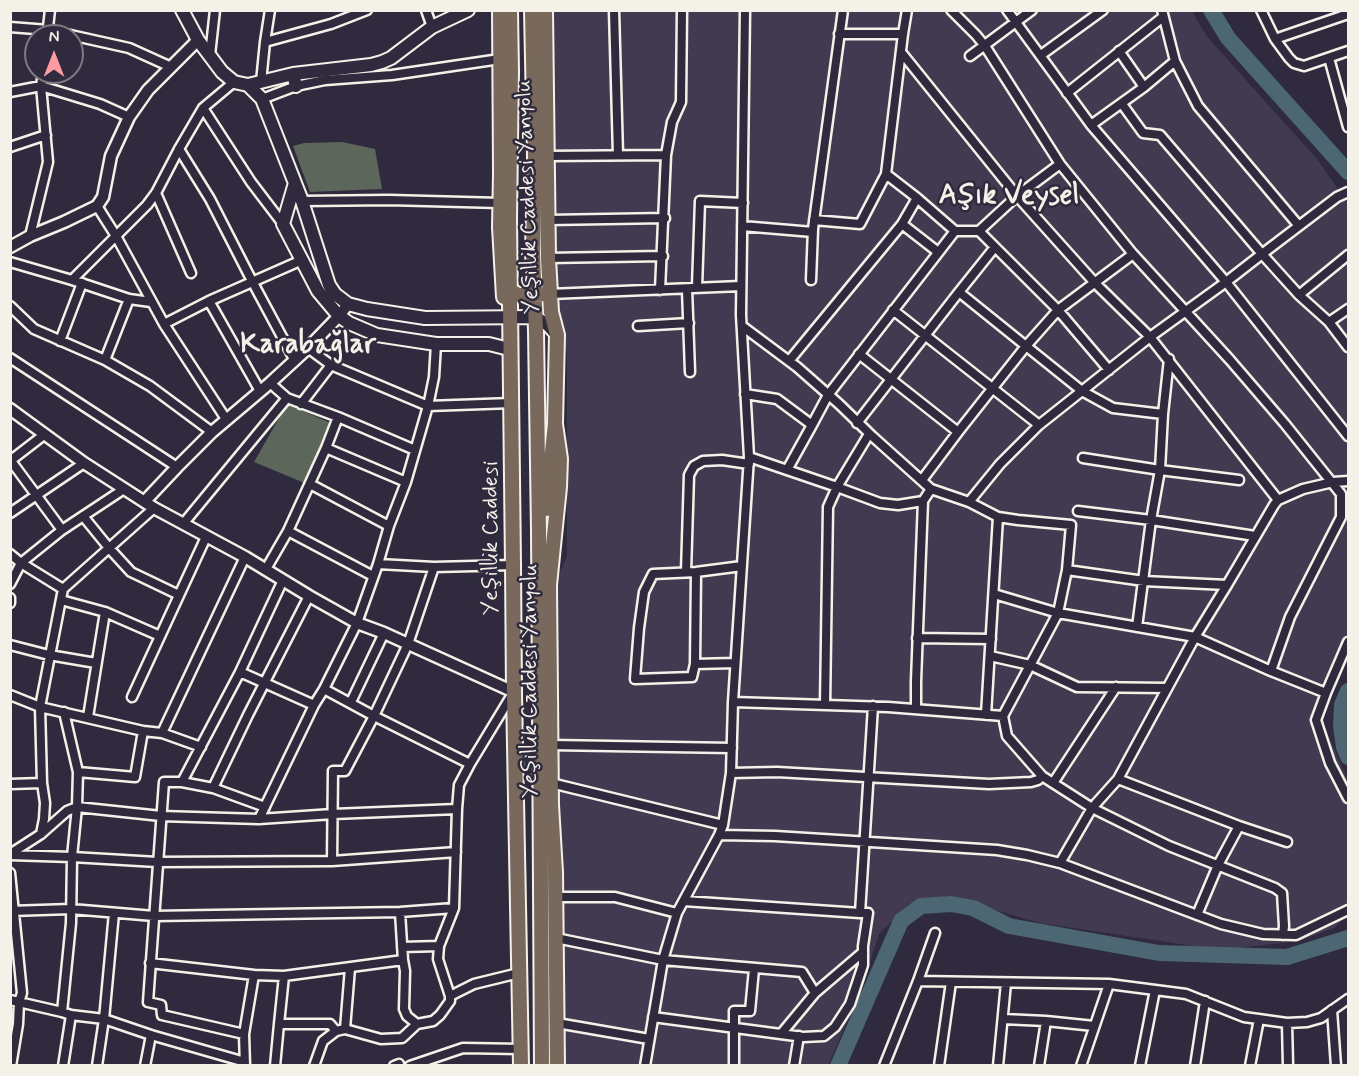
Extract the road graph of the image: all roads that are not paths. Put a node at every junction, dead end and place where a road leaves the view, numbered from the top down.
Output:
1 (182, 10) edge
2 (215, 10) edge
3 (270, 10) edge
4 (367, 10) edge
5 (426, 10) edge
6 (468, 10) edge
7 (500, 10) edge
8 (510, 10) edge
9 (532, 10) edge
10 (545, 10) edge
11 (614, 10) edge
12 (682, 10) edge
13 (745, 10) edge
14 (843, 10) edge
15 (907, 10) edge
16 (951, 10) edge
17 (1007, 10) edge
18 (1032, 10) edge
19 (1103, 10) edge
20 (1261, 10) edge
21 (1345, 13) edge
22 (1162, 14) edge
23 (1016, 22) junction
24 (432, 27) junction
25 (839, 34) junction
26 (903, 34) junction
27 (1275, 39) junction
28 (84, 40) edge
29 (198, 40) junction
30 (265, 42) junction
31 (985, 46) junction
32 (1119, 51) junction
33 (1348, 51) edge
34 (900, 52) junction
35 (210, 54) junction
36 (1041, 55) junction
37 (970, 56) dead end
38 (1329, 58) junction
39 (501, 59) junction
40 (1175, 61) junction
41 (171, 67) junction
42 (295, 80) junction
43 (234, 82) junction
44 (261, 82) junction
45 (248, 85) junction
46 (41, 86) junction
47 (1144, 87) junction
48 (10, 92) edge
49 (1067, 93) junction
50 (262, 99) junction
51 (1122, 104) junction
52 (203, 108) junction
53 (129, 117) junction
54 (1091, 125) junction
55 (1348, 127) edge
56 (46, 135) junction
57 (10, 147) edge
58 (179, 149) junction
59 (666, 154) junction
60 (618, 155) junction
61 (547, 156) junction
62 (1060, 164) junction
63 (886, 174) junction
64 (295, 183) junction
65 (1348, 192) edge
66 (156, 193) junction
67 (1017, 196) junction
68 (917, 198) junction
69 (302, 201) junction
70 (500, 203) junction
71 (743, 203) junction
72 (97, 206) junction
73 (665, 218) junction
74 (548, 220) junction
75 (814, 220) junction
76 (283, 224) junction
77 (902, 224) junction
78 (742, 226) junction
79 (1299, 226) junction
80 (955, 231) junction
81 (979, 231) junction
82 (813, 232) junction
83 (30, 236) junction
84 (116, 236) junction
85 (10, 247) edge
86 (995, 247) junction
87 (938, 252) junction
88 (1133, 254) junction
89 (1262, 254) junction
90 (1348, 255) edge
91 (663, 256) junction
92 (548, 258) junction
93 (302, 260) junction
94 (10, 262) edge
95 (191, 273) dead end
96 (72, 280) junction
97 (811, 280) dead end
98 (252, 281) junction
99 (1226, 282) junction
100 (82, 283) junction
101 (507, 284) junction
102 (1095, 284) junction
103 (741, 286) junction
104 (697, 287) junction
105 (687, 289) junction
106 (660, 290) junction
107 (959, 292) junction
108 (535, 294) junction
109 (550, 294) junction
110 (1299, 295) junction
111 (129, 299) junction
112 (209, 301) junction
113 (151, 302) junction
114 (348, 304) junction
115 (10, 306) edge
116 (1348, 309) edge
117 (893, 310) junction
118 (1058, 310) junction
119 (1186, 312) junction
120 (339, 316) junction
121 (508, 317) junction
122 (535, 317) junction
123 (1329, 322) junction
124 (689, 323) junction
125 (164, 324) junction
126 (638, 326) dead end
127 (742, 326) junction
128 (557, 335) junction
129 (925, 335) junction
130 (1150, 337) junction
131 (60, 341) junction
132 (436, 344) junction
133 (1026, 346) junction
134 (1348, 347) edge
135 (308, 348) junction
136 (508, 354) junction
137 (860, 354) junction
138 (10, 358) edge
139 (1168, 359) junction
140 (105, 360) junction
141 (295, 361) junction
142 (789, 361) junction
143 (331, 365) junction
144 (1109, 370) junction
145 (690, 372) dead end
146 (891, 379) junction
147 (270, 383) junction
148 (992, 388) junction
149 (260, 391) junction
150 (1082, 391) junction
151 (745, 394) junction
152 (828, 395) junction
153 (286, 398) junction
154 (512, 403) junction
155 (301, 404) junction
156 (428, 406) junction
157 (10, 409) edge
158 (1163, 414) junction
159 (338, 417) junction
160 (226, 419) junction
161 (857, 423) junction
162 (555, 424) junction
163 (812, 425) junction
164 (1040, 425) junction
165 (212, 432) junction
166 (958, 432) junction
167 (45, 434) junction
168 (869, 434) junction
169 (1348, 436) edge
170 (326, 448) junction
171 (415, 450) junction
172 (1083, 458) dead end
173 (11, 461) edge
174 (749, 461) junction
175 (84, 463) junction
176 (177, 466) junction
177 (787, 470) junction
178 (1160, 470) junction
179 (921, 480) junction
180 (1239, 480) dead end
181 (1348, 481) edge
182 (406, 482) junction
183 (1333, 482) junction
184 (310, 484) junction
185 (837, 487) junction
186 (124, 489) junction
187 (931, 489) junction
188 (36, 495) junction
189 (1278, 500) junction
190 (923, 501) junction
191 (969, 502) junction
192 (150, 505) junction
193 (1078, 511) dead end
194 (10, 513) edge
195 (83, 516) junction
196 (998, 517) junction
197 (1151, 520) junction
198 (183, 524) junction
199 (389, 526) junction
200 (62, 530) junction
201 (288, 531) junction
202 (539, 531) junction
203 (1256, 536) junction
204 (206, 537) junction
205 (109, 548) junction
206 (10, 554) edge
207 (245, 557) junction
208 (21, 563) junction
209 (378, 564) junction
210 (513, 565) junction
211 (742, 566) junction
212 (434, 567) junction
213 (266, 569) junction
214 (1067, 570) junction
215 (691, 572) junction
216 (373, 576) junction
217 (283, 580) junction
218 (1144, 581) junction
219 (10, 584) edge
220 (1227, 585) junction
221 (63, 589) junction
222 (993, 594) junction
223 (179, 595) junction
224 (309, 596) junction
225 (10, 598) edge
226 (61, 600) junction
227 (10, 603) edge
228 (105, 612) junction
229 (1058, 614) junction
230 (357, 623) junction
231 (1137, 627) junction
232 (384, 633) junction
233 (160, 636) junction
234 (1195, 637) junction
235 (917, 638) junction
236 (991, 639) junction
237 (1348, 642) edge
238 (408, 644) junction
239 (10, 645) edge
240 (50, 655) junction
241 (990, 656) junction
242 (96, 663) junction
243 (735, 663) junction
244 (695, 664) junction
245 (1030, 665) junction
246 (1271, 671) junction
247 (240, 672) junction
248 (265, 684) junction
249 (1116, 687) junction
250 (1167, 688) junction
251 (324, 689) junction
252 (514, 692) junction
253 (1326, 693) junction
254 (10, 695) edge
255 (132, 697) dead end
256 (351, 702) junction
257 (733, 702) junction
258 (314, 705) junction
259 (825, 705) junction
260 (873, 706) junction
261 (40, 707) junction
262 (916, 709) junction
263 (64, 712) junction
264 (986, 715) junction
265 (374, 716) junction
266 (1003, 716) junction
267 (88, 717) junction
268 (143, 731) junction
269 (162, 734) junction
270 (550, 745) junction
271 (201, 747) junction
272 (732, 748) junction
273 (470, 764) junction
274 (78, 772) junction
275 (731, 773) junction
276 (1042, 776) junction
277 (868, 777) junction
278 (1118, 779) junction
279 (182, 782) junction
280 (42, 783) junction
281 (551, 783) junction
282 (1053, 783) junction
283 (10, 784) edge
284 (213, 788) junction
285 (1348, 798) edge
286 (77, 807) junction
287 (265, 807) junction
288 (1092, 808) junction
289 (457, 809) junction
290 (333, 814) junction
291 (161, 816) junction
292 (259, 819) junction
293 (723, 825) junction
294 (1239, 825) junction
295 (41, 834) junction
296 (719, 835) junction
297 (864, 842) junction
298 (1287, 842) dead end
299 (456, 852) junction
300 (10, 854) edge
301 (72, 857) junction
302 (332, 861) junction
303 (158, 862) junction
304 (1060, 863) junction
305 (1218, 865) junction
306 (10, 873) edge
307 (555, 897) junction
308 (684, 901) junction
309 (454, 908) junction
310 (71, 909) junction
311 (1348, 910) edge
312 (13, 911) edge
313 (400, 912) junction
314 (114, 913) junction
315 (677, 913) junction
316 (860, 913) junction
317 (1197, 915) junction
318 (154, 916) junction
319 (935, 933) dead end
320 (1283, 935) junction
321 (556, 938) junction
322 (402, 946) junction
323 (439, 946) junction
324 (863, 952) junction
325 (403, 960) junction
326 (663, 960) junction
327 (150, 963) junction
328 (350, 968) junction
329 (754, 969) junction
330 (519, 973) junction
331 (254, 975) junction
332 (284, 975) junction
333 (918, 981) junction
334 (951, 982) junction
335 (1006, 983) junction
336 (1109, 984) junction
337 (1155, 990) junction
338 (815, 993) junction
339 (450, 996) junction
340 (1348, 999) edge
341 (15, 1001) edge
342 (1205, 1001) junction
343 (1332, 1010) junction
344 (67, 1014) junction
345 (653, 1017) junction
346 (104, 1019) junction
347 (1003, 1019) junction
348 (1259, 1019) junction
349 (1046, 1021) junction
350 (557, 1023) junction
351 (1287, 1023) junction
352 (279, 1024) junction
353 (417, 1024) junction
354 (1094, 1026) junction
355 (733, 1028) junction
356 (341, 1030) junction
357 (244, 1034) junction
358 (781, 1034) junction
359 (151, 1035) junction
360 (799, 1036) junction
361 (649, 1039) junction
362 (521, 1049) junction
363 (13, 1063) edge
364 (245, 1064) edge
365 (63, 1065) edge
366 (97, 1065) edge
367 (145, 1065) edge
368 (275, 1065) edge
369 (314, 1065) edge
370 (394, 1065) edge
371 (399, 1065) edge
372 (410, 1065) edge
373 (521, 1065) edge
374 (542, 1065) edge
375 (557, 1065) edge
376 (645, 1065) edge
377 (734, 1065) edge
378 (794, 1065) edge
379 (884, 1065) edge
380 (939, 1065) edge
381 (998, 1065) edge
382 (1039, 1065) edge
383 (1081, 1065) edge
384 (1140, 1065) edge
385 (1195, 1065) edge
386 (1250, 1065) edge
387 (1288, 1065) edge
388 (1336, 1065) edge

1 - 29 main road
2 - 35 street
3 - 30 street
4 - 30 street
5 - 24 street
6 - 24 main road
7 - 39 main road, Yeşillik Caddesi Yanyolu
8 - 101 main road, Yeşillik Caddesi
9 - 108 main road, Yeşillik Caddesi
10 - 61 main road, Yeşillik Caddesi Yanyolu
11 - 60 street
12 - 59 street
13 - 71 street
14 - 25 street
15 - 26 street
16 - 31 street
17 - 23 street
18 - 23 street
19 - 36 street
20 - 27 street
21 - 27 street
22 - 32 street
22 - 40 street
23 - 31 street
23 - 36 street
24 - 42 main road
25 - 26 street
25 - 75 street
26 - 34 street
27 - 38 street
28 - 41 street
29 - 35 main road
29 - 41 street
30 - 44 street
31 - 37 street
31 - 62 street
32 - 47 street
32 - 49 street
33 - 38 street
34 - 63 street
34 - 67 street
35 - 43 main road
36 - 49 street
38 - 55 street
39 - 42 street
39 - 70 main road, Yeşillik Caddesi Yanyolu
40 - 47 street
40 - 79 street
41 - 53 street
42 - 44 main road
42 - 50 street
43 - 45 main road
43 - 52 street
44 - 45 main road
45 - 50 main road
46 - 48 street
46 - 53 street
46 - 56 street
47 - 51 street
49 - 54 street
50 - 64 main road
51 - 54 street
51 - 89 street
52 - 58 street
52 - 76 street
53 - 72 street
54 - 99 street
56 - 57 street
56 - 83 street
58 - 66 street
58 - 98 street
59 - 60 street
59 - 73 street
60 - 61 street
61 - 74 main road, Yeşillik Caddesi Yanyolu
62 - 67 street
62 - 88 street
63 - 68 street
63 - 75 street
64 - 69 main road
64 - 76 main road
65 - 79 street
66 - 84 street
66 - 95 street
67 - 81 street
67 - 102 street
68 - 77 street
68 - 80 street
69 - 70 street
69 - 114 main road
70 - 101 main road, Yeşillik Caddesi Yanyolu
71 - 78 street
71 - 104 street
72 - 83 street
72 - 84 street
73 - 74 street
73 - 91 street
74 - 92 main road, Yeşillik Caddesi Yanyolu
75 - 82 street
76 - 93 main road
77 - 87 street
77 - 142 street
78 - 82 street
78 - 103 street
79 - 89 street
80 - 81 street
80 - 87 street
81 - 86 street
82 - 97 street
83 - 85 street
84 - 96 street
84 - 113 street
86 - 107 street
86 - 118 street
87 - 117 street
88 - 102 street
88 - 119 street
89 - 99 street
89 - 110 street
90 - 110 street
91 - 92 street
91 - 106 street
92 - 109 main road, Yeşillik Caddesi Yanyolu
93 - 98 street
93 - 120 main road
94 - 96 street
96 - 100 street
98 - 112 street
98 - 141 street
99 - 119 street
99 - 169 street
100 - 111 street
100 - 131 street
101 - 108 main road
101 - 121 main road, Yeşillik Caddesi
102 - 118 street
102 - 130 street
103 - 104 street
103 - 127 street
104 - 105 street
105 - 106 street
105 - 124 street
106 - 109 street
107 - 129 street
107 - 133 street
108 - 109 main road
108 - 122 main road, Yeşillik Caddesi
109 - 128 main road, Yeşillik Caddesi Yanyolu
110 - 123 street
111 - 113 street
111 - 140 street
112 - 125 street
112 - 149 street
113 - 125 street
114 - 120 street
114 - 121 main road
115 - 131 street
116 - 123 street
117 - 129 street
117 - 137 street
118 - 133 street
118 - 144 street
119 - 130 street
119 - 183 street
120 - 132 main road
120 - 135 street
121 - 122 main road
121 - 136 main road, Yeşillik Caddesi
122 - 128 main road
122 - 202 main road, Yeşillik Caddesi
123 - 134 street
124 - 126 street
124 - 145 street
125 - 160 street
127 - 142 street
127 - 151 street
128 - 162 main road, Yeşillik Caddesi Yanyolu
129 - 146 street
129 - 148 street
130 - 139 street
130 - 144 street
131 - 140 street
132 - 136 main road
132 - 156 street
133 - 148 street
133 - 150 street
135 - 141 street
135 - 143 street
136 - 154 main road, Yeşillik Caddesi
137 - 146 street
137 - 152 street
138 - 176 street
139 - 158 street
139 - 189 street
140 - 165 street
141 - 147 street
142 - 152 street
143 - 155 street
143 - 156 street
144 - 150 street
146 - 161 street
146 - 166 street
147 - 149 street
147 - 153 street
148 - 164 street
148 - 166 street
149 - 160 street
150 - 158 street
150 - 164 street
151 - 163 street
151 - 174 street
152 - 161 street
152 - 163 street
153 - 155 street
153 - 198 street
154 - 156 street
154 - 210 main road, Yeşillik Caddesi
155 - 159 street
156 - 171 street
157 - 167 street
158 - 178 street
159 - 170 street
159 - 171 street
160 - 165 street
161 - 168 street
162 - 202 main road
162 - 270 main road, Yeşillik Caddesi Yanyolu
163 - 177 street
164 - 191 street
165 - 176 street
166 - 179 street
167 - 173 street
167 - 175 street
168 - 179 street
168 - 185 street
170 - 182 street
170 - 184 street
171 - 182 street
172 - 178 street
173 - 188 street
174 - 177 street
174 - 211 street
174 - 215 street
175 - 186 street
175 - 188 street
176 - 192 street
177 - 185 street
178 - 180 street
178 - 197 street
179 - 187 street
181 - 183 street
182 - 199 street
183 - 189 street
183 - 246 street
184 - 199 street
184 - 201 street
185 - 190 street
185 - 259 street
186 - 192 street
186 - 195 street
187 - 190 street
187 - 191 street
188 - 194 street
188 - 200 street
189 - 203 street
190 - 235 street
191 - 196 street
192 - 198 street
192 - 205 street
193 - 197 street
195 - 200 street
195 - 205 street
196 - 214 street
196 - 222 street
197 - 203 street
197 - 218 street
198 - 204 street
199 - 209 street
200 - 208 street
201 - 213 street
201 - 216 street
202 - 374 main road, Yeşillik Caddesi
203 - 220 street
204 - 207 street
204 - 223 street
205 - 221 street
205 - 223 street
206 - 208 street
207 - 213 street
207 - 269 street
208 - 219 street
208 - 221 street
209 - 212 street
209 - 216 street
210 - 212 street
210 - 252 main road, Yeşillik Caddesi
211 - 215 street
211 - 243 street
212 - 238 street
213 - 217 street
214 - 218 street
214 - 229 street
215 - 244 street
215 - 244 street
216 - 230 street
217 - 224 street
217 - 247 street
218 - 220 street
218 - 231 street
220 - 234 street
221 - 226 street
222 - 229 street
222 - 236 street
223 - 233 street
224 - 230 street
224 - 248 street
225 - 227 street
226 - 228 street
226 - 240 street
228 - 233 street
228 - 242 street
229 - 231 street
229 - 245 street
230 - 232 street
230 - 251 street
231 - 234 street
232 - 238 street
232 - 256 street
233 - 255 street
234 - 246 street
234 - 250 street
235 - 236 street
235 - 262 street
236 - 241 street
237 - 253 street
238 - 252 street
238 - 265 street
239 - 240 street
240 - 242 street
240 - 261 street
241 - 245 street
241 - 264 street
242 - 267 street
243 - 244 street
243 - 257 street
245 - 249 street
245 - 266 street
246 - 253 street
247 - 248 street
247 - 271 street
248 - 258 street
248 - 284 street
249 - 250 street
249 - 282 street
250 - 278 street
251 - 256 street
251 - 258 street
252 - 273 street
252 - 330 main road, Yeşillik Caddesi
253 - 285 street
254 - 261 street
256 - 265 street
257 - 259 street
257 - 272 street
258 - 287 street
259 - 260 street
260 - 262 street
260 - 277 street
261 - 263 street
261 - 280 street
262 - 264 street
263 - 267 street
263 - 274 street
264 - 266 street
265 - 273 street
265 - 290 street
266 - 276 street
267 - 268 street
268 - 269 street
268 - 274 street
269 - 271 street
270 - 272 street
270 - 281 main road, Yeşillik Caddesi Yanyolu
271 - 279 street
272 - 275 street
273 - 289 street
274 - 286 street
275 - 277 street
275 - 293 street
276 - 277 street
276 - 282 street
277 - 297 street
278 - 288 street
278 - 294 street
279 - 284 street
279 - 291 street
280 - 283 street
280 - 295 street
281 - 293 street
281 - 307 main road, Yeşillik Caddesi Yanyolu
282 - 288 street
284 - 287 street
286 - 291 street
286 - 295 street
286 - 301 street
287 - 292 street
288 - 304 street
288 - 305 street
289 - 290 street
289 - 299 street
290 - 292 street
290 - 302 street
291 - 292 street
291 - 303 street
293 - 296 street
294 - 298 street
294 - 305 street
295 - 300 street
296 - 297 street
296 - 308 street
297 - 304 street
297 - 316 street
299 - 302 street
299 - 309 street
300 - 301 street
301 - 303 street
301 - 310 street
302 - 303 street
303 - 318 street
304 - 317 street
305 - 317 street
305 - 320 street
306 - 312 street
307 - 315 street
307 - 321 main road, Yeşillik Caddesi Yanyolu
308 - 315 street
308 - 316 street
309 - 313 street
309 - 323 street
310 - 312 street
310 - 314 street
310 - 344 street
311 - 320 street
312 - 341 street
313 - 318 street
313 - 322 street
314 - 318 street
314 - 346 street
315 - 326 street
316 - 324 street
317 - 320 street
318 - 327 street
319 - 333 street
321 - 326 street
321 - 350 main road, Yeşillik Caddesi Yanyolu
322 - 323 street
322 - 325 street
323 - 339 street
324 - 338 street
324 - 360 street
325 - 328 street
325 - 353 street
326 - 329 street
326 - 345 street
327 - 331 street
327 - 357 street
328 - 332 street
328 - 356 street
329 - 338 street
329 - 355 street
330 - 339 street
330 - 362 main road, Yeşillik Caddesi
331 - 332 street
331 - 357 street
332 - 352 street
333 - 334 street
333 - 379 street
334 - 335 street
334 - 380 street
335 - 336 street
335 - 347 street
336 - 337 street
336 - 354 street
337 - 342 street
337 - 384 street
338 - 358 street
339 - 353 street
340 - 343 street
341 - 344 street
341 - 363 street
342 - 348 street
342 - 385 street
343 - 351 street
343 - 388 street
344 - 346 street
344 - 365 street
345 - 355 street
345 - 361 street
346 - 359 street
346 - 366 street
347 - 349 street
347 - 381 street
348 - 351 street
348 - 386 street
349 - 354 street
349 - 382 street
350 - 361 street
350 - 375 main road, Yeşillik Caddesi Yanyolu
351 - 387 street
352 - 356 street
352 - 368 street
353 - 356 street
354 - 383 street
355 - 358 street
355 - 377 street
356 - 369 street
357 - 364 street
358 - 360 street
359 - 364 street
359 - 367 street
360 - 378 street
361 - 376 street
362 - 372 street
362 - 373 main road, Yeşillik Caddesi
370 - 371 street

